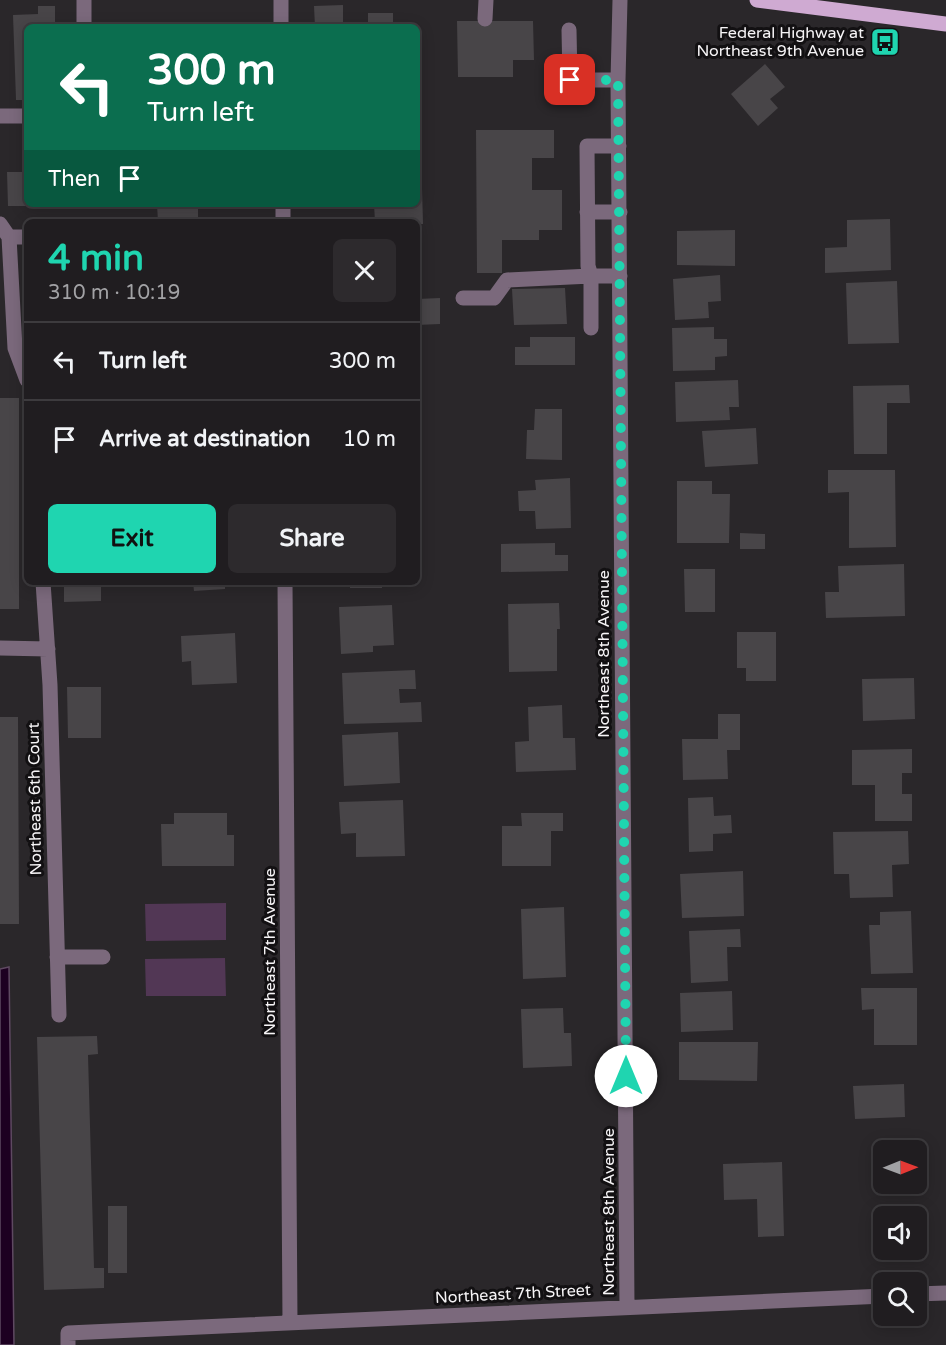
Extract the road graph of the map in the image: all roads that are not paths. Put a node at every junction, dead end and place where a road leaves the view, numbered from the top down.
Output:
1 (84, 0) edge
2 (281, 0) edge
3 (486, 0) edge
4 (620, 0) edge
5 (757, 0) edge
6 (485, 19) dead end
7 (84, 24) edge
8 (281, 24) edge
9 (946, 24) edge
10 (570, 30) dead end
11 (618, 80) junction
12 (0, 116) edge
13 (24, 116) edge
14 (620, 146) junction
15 (587, 212) junction
16 (620, 212) junction
17 (0, 224) edge
18 (9, 237) junction
19 (24, 237) edge
20 (591, 276) junction
21 (620, 276) junction
22 (463, 298) dead end
23 (7, 304) edge
24 (591, 328) dead end
25 (24, 372) edge
26 (43, 585) edge
27 (285, 585) edge
28 (0, 648) edge
29 (48, 650) junction
30 (57, 957) junction
31 (103, 957) dead end
32 (59, 1015) dead end
33 (946, 1293) edge
34 (927, 1294) edge
35 (873, 1296) edge
36 (627, 1307) junction
37 (290, 1322) junction
38 (68, 1345) edge

1 - 7 street
2 - 8 street
3 - 6 street
4 - 11 street, Northeast 8th Avenue
5 - 9 main road
10 - 11 street
11 - 14 street, Northeast 8th Avenue
12 - 13 street
14 - 15 street
14 - 16 street, Northeast 8th Avenue
15 - 16 street
15 - 20 street
16 - 21 street, Northeast 8th Avenue
17 - 18 street
18 - 19 street
18 - 23 street
20 - 21 street
20 - 22 street
20 - 24 street
21 - 36 street, Northeast 8th Avenue
23 - 25 street
26 - 29 street, Northeast 6th Court
27 - 37 street, Northeast 7th Avenue
28 - 29 street
29 - 30 street, Northeast 6th Court
30 - 31 street
30 - 32 street, Northeast 6th Court
33 - 34 street
35 - 36 street, Northeast 7th Street
36 - 37 street, Northeast 7th Street
37 - 38 street, Northeast 7th Street

